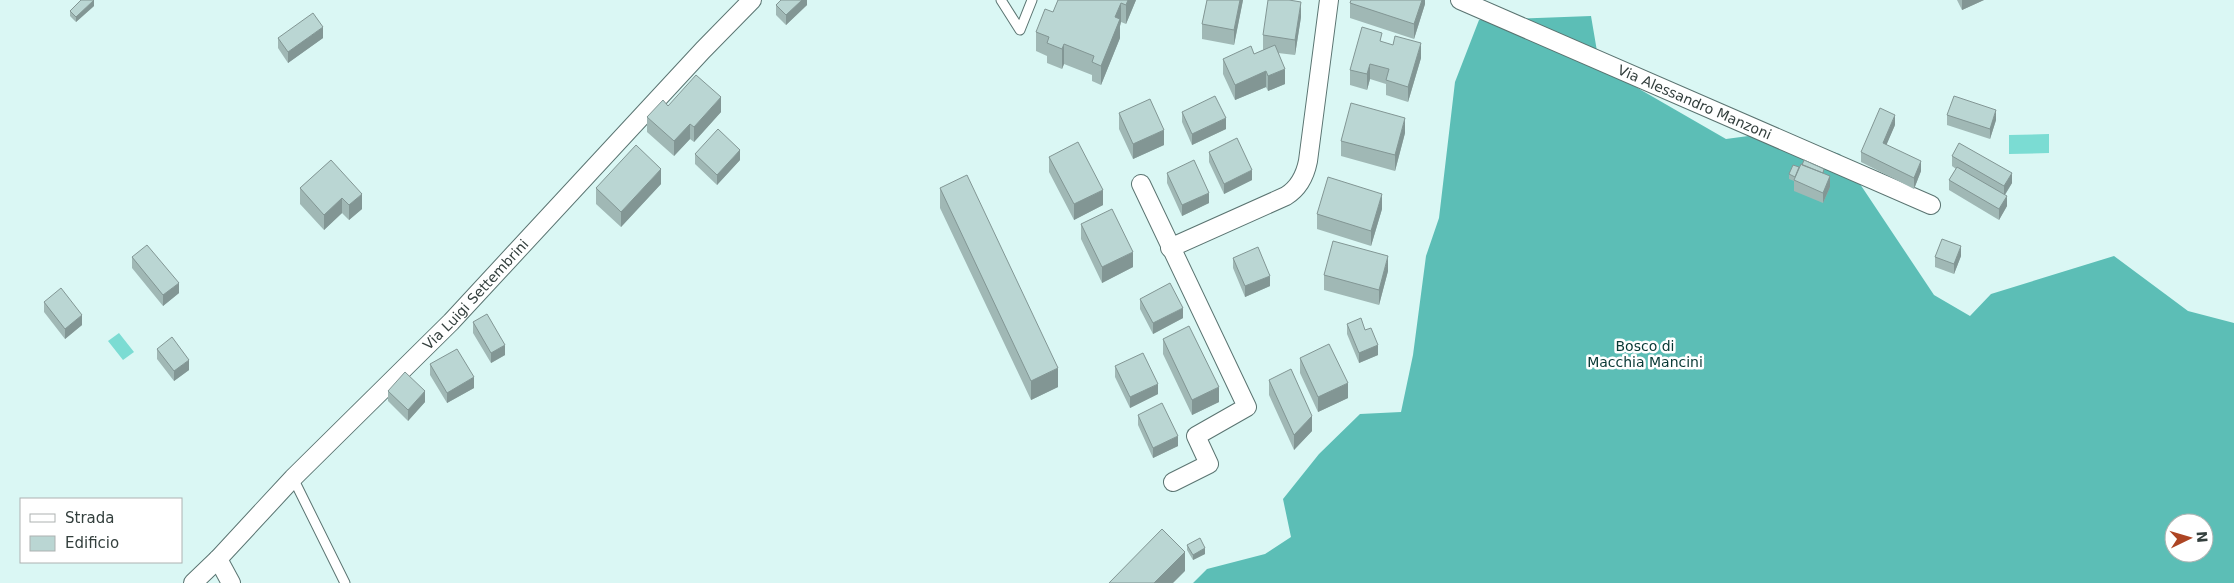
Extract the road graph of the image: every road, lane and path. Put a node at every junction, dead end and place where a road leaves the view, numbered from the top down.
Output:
1 (752, 0) edge
2 (1001, 0) edge
3 (1032, 0) edge
4 (1329, 0) edge
5 (1460, 0) edge
6 (1141, 184) dead end
7 (1931, 205) dead end
8 (1170, 248) junction
9 (293, 478) junction
10 (1173, 482) dead end
11 (218, 559) junction
12 (193, 583) edge
13 (231, 583) edge
14 (345, 583) edge

1 - 9 street, Via Luigi Settembrini
2 - 3 lane
4 - 8 street
5 - 7 street, Via Alessandro Manzoni
6 - 8 street
8 - 10 street
9 - 11 street, Via Luigi Settembrini
9 - 14 lane
11 - 12 street, Via Luigi Settembrini
11 - 13 street

